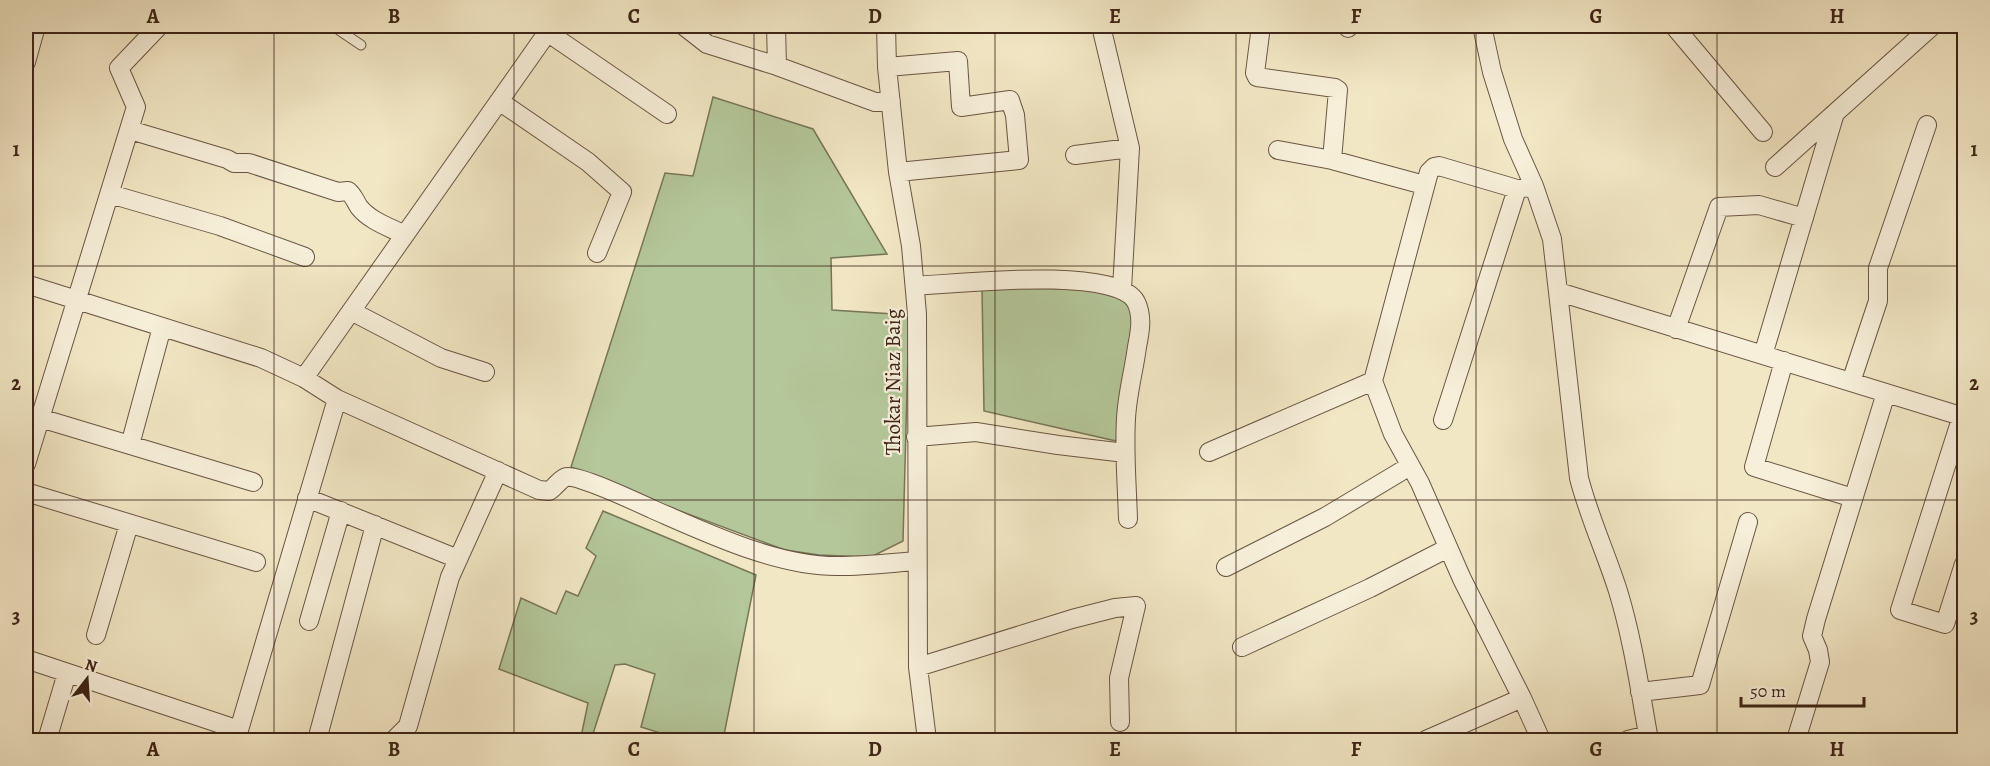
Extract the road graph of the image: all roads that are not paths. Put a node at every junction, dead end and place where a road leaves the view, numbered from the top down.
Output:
1 (36, 26) edge
2 (159, 26) edge
3 (333, 26) edge
4 (684, 26) edge
5 (776, 26) edge
6 (886, 26) edge
7 (1101, 26) edge
8 (1261, 26) edge
9 (1482, 26) edge
10 (1674, 26) edge
11 (1932, 26) edge
12 (550, 29) edge
13 (361, 45) dead end
14 (26, 62) edge
15 (777, 66) junction
16 (887, 67) junction
17 (499, 101) junction
18 (891, 102) junction
19 (1835, 112) junction
20 (667, 114) dead end
21 (1927, 124) dead end
22 (130, 130) junction
23 (1763, 132) dead end
24 (1130, 148) junction
25 (1278, 150) dead end
26 (1075, 155) dead end
27 (1332, 160) junction
28 (1775, 167) dead end
29 (898, 172) junction
30 (1424, 185) junction
31 (1525, 188) junction
32 (110, 194) junction
33 (1804, 218) junction
34 (405, 235) junction
35 (597, 253) dead end
36 (305, 257) dead end
37 (26, 284) edge
38 (915, 286) junction
39 (1122, 289) junction
40 (1559, 292) junction
41 (77, 300) junction
42 (351, 311) junction
43 (162, 327) junction
44 (1676, 329) junction
45 (1763, 355) junction
46 (1784, 361) junction
47 (485, 372) dead end
48 (304, 378) junction
49 (1373, 381) junction
50 (1851, 382) junction
51 (1886, 393) junction
52 (337, 399) junction
53 (1963, 417) edge
54 (40, 418) junction
55 (1443, 420) dead end
56 (916, 437) junction
57 (130, 445) junction
58 (1209, 452) dead end
59 (1125, 453) junction
60 (26, 464) edge
61 (1410, 466) junction
62 (498, 471) junction
63 (253, 482) dead end
64 (26, 492) edge
65 (307, 498) junction
66 (1852, 498) junction
67 (341, 511) junction
68 (1128, 519) dead end
69 (1748, 522) dead end
70 (129, 524) junction
71 (375, 525) junction
72 (1448, 548) junction
73 (458, 559) junction
74 (916, 561) junction
75 (256, 562) dead end
76 (1965, 564) edge
77 (1226, 567) dead end
78 (309, 621) dead end
79 (96, 635) dead end
80 (1242, 647) dead end
81 (26, 659) edge
82 (918, 667) junction
83 (67, 673) junction
84 (1640, 692) junction
85 (1522, 698) junction
86 (1120, 722) dead end
87 (238, 735) edge
88 (1648, 738) edge
89 (47, 741) edge
90 (317, 741) edge
91 (394, 741) edge
92 (927, 741) edge
93 (1426, 741) edge
94 (1541, 741) edge
95 (1628, 741) edge
96 (1796, 741) edge

1 - 14 street
2 - 22 street
3 - 13 lane
4 - 15 street
5 - 15 street
6 - 16 street, Thokar Niaz Baig
7 - 24 street
8 - 27 street
9 - 31 street
10 - 23 street
11 - 19 street
12 - 17 street
12 - 20 street
15 - 18 street
16 - 18 street, Thokar Niaz Baig
16 - 29 street
17 - 34 street
17 - 35 street
18 - 29 street, Thokar Niaz Baig
19 - 28 street
19 - 33 street
21 - 50 street
22 - 32 street
22 - 34 street
24 - 26 street
24 - 39 street
25 - 27 street
27 - 30 street
29 - 38 street, Thokar Niaz Baig
30 - 31 street
30 - 49 street
31 - 40 street
31 - 55 street
32 - 36 street
32 - 41 street
33 - 44 street
33 - 45 street
34 - 42 street
37 - 41 street
38 - 39 street
38 - 56 street, Thokar Niaz Baig
39 - 59 street
40 - 44 street
40 - 84 street
41 - 43 street
41 - 54 street
42 - 47 street
42 - 48 street
43 - 48 street
43 - 57 street
44 - 45 street
45 - 46 street
46 - 50 street
46 - 66 street
48 - 52 street
49 - 58 street
49 - 61 street
50 - 51 street
51 - 53 street
51 - 66 street
52 - 62 street
52 - 65 street
53 - 76 street
54 - 57 street
54 - 60 street
56 - 59 street
56 - 74 street, Thokar Niaz Baig
57 - 63 street
59 - 68 street
61 - 72 street
61 - 77 street
62 - 73 street
62 - 74 street
64 - 70 street
65 - 67 street
65 - 87 street
66 - 96 street
67 - 71 street
67 - 78 street
69 - 84 street
70 - 75 street
70 - 79 street
71 - 73 street
71 - 90 street
72 - 80 street
72 - 85 street
73 - 91 street
74 - 82 street, Thokar Niaz Baig
81 - 83 street
82 - 86 street
82 - 92 street, Thokar Niaz Baig
83 - 87 street
83 - 89 street
84 - 88 street
85 - 93 street
85 - 94 street
88 - 95 street

